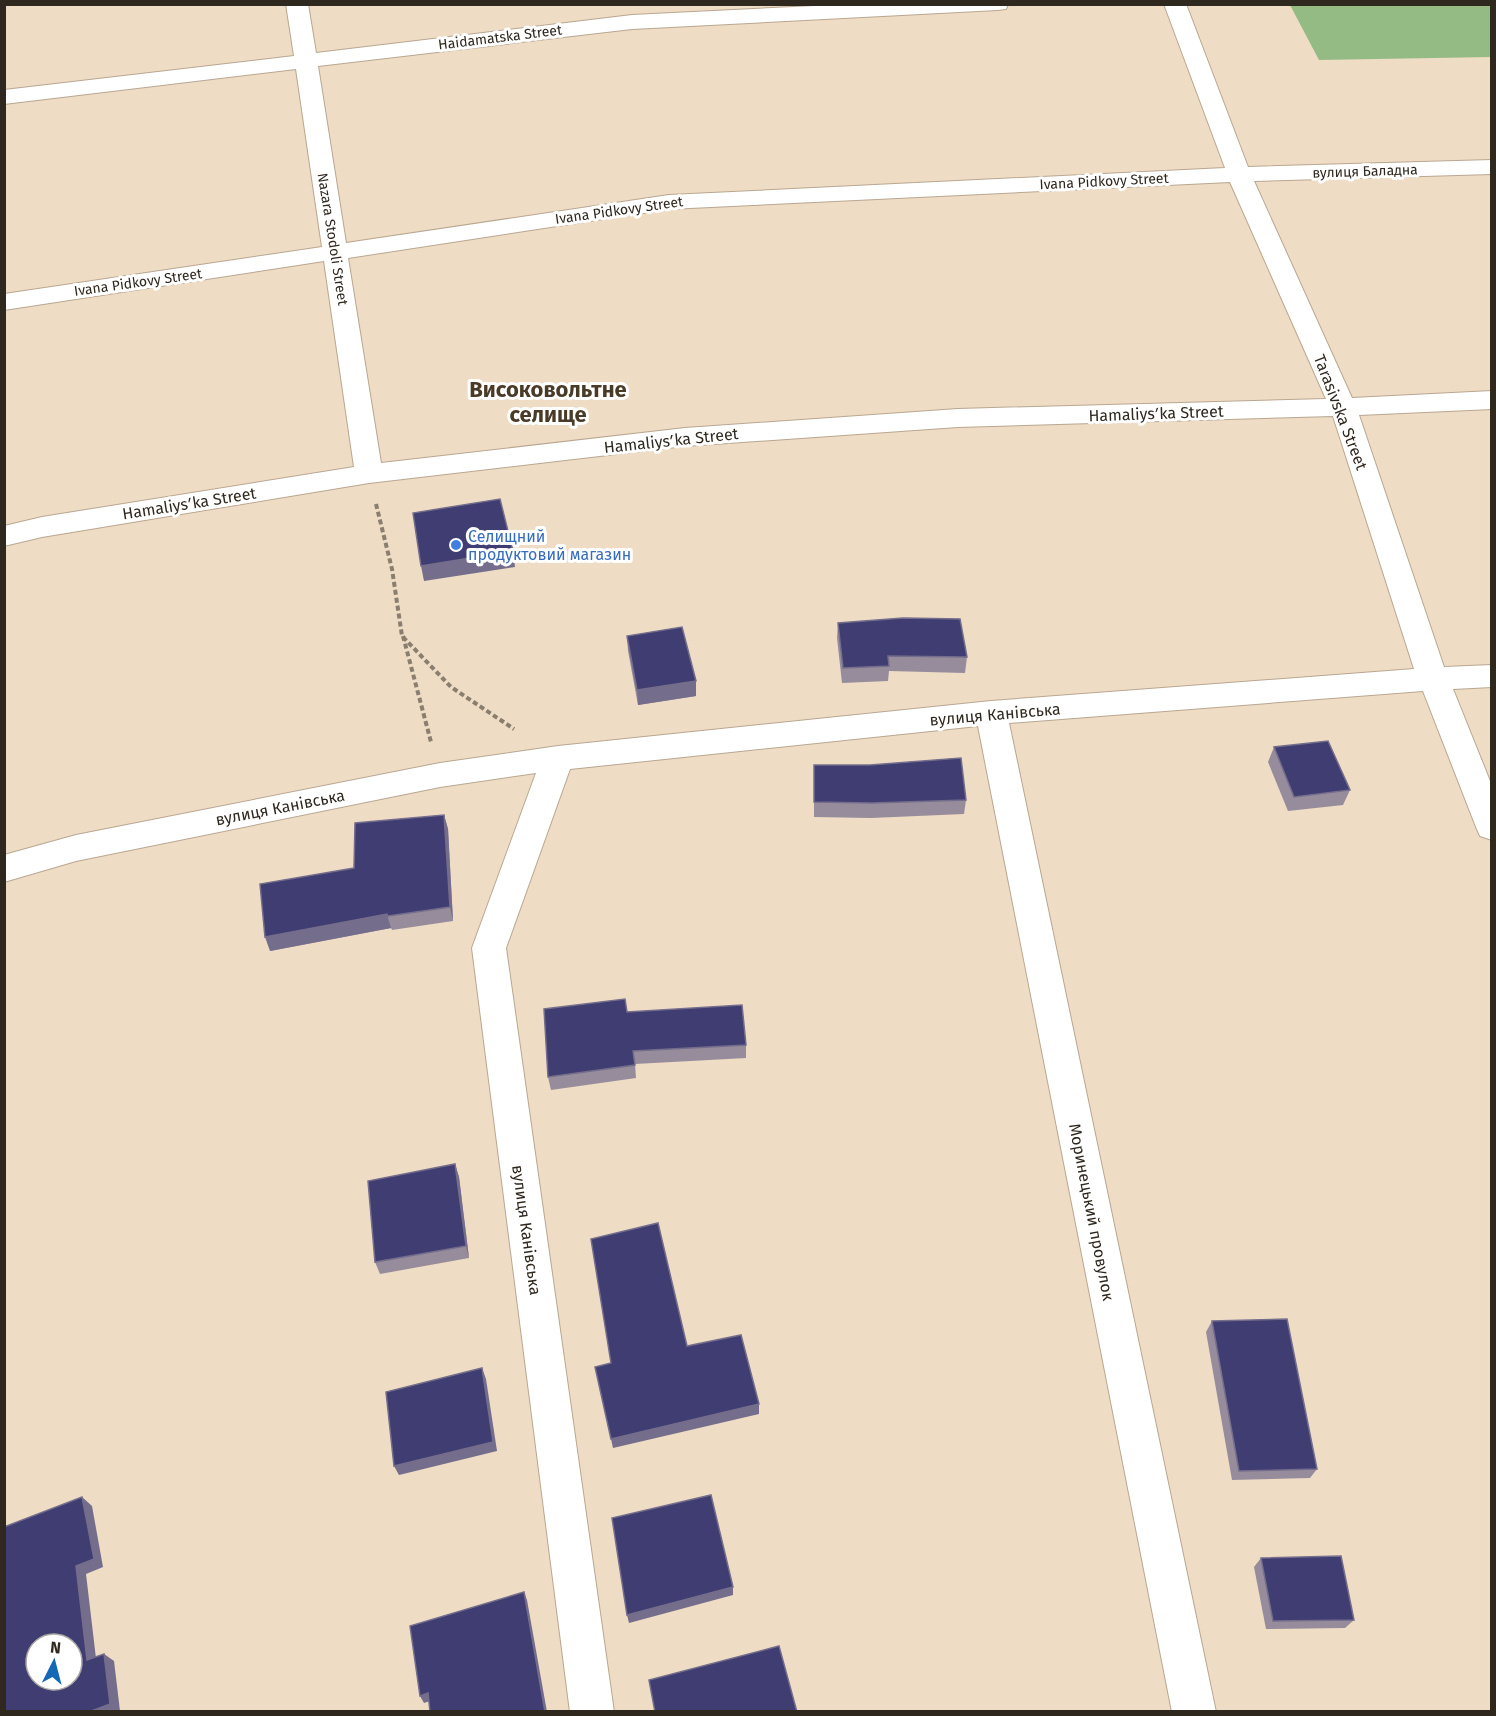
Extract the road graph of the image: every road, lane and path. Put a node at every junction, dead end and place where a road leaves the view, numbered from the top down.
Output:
1 (297, 4) edge
2 (998, 4) edge
3 (1175, 4) edge
4 (827, 8) edge
5 (629, 13) edge
6 (305, 60) junction
7 (4, 97) edge
8 (1491, 167) edge
9 (1239, 174) junction
10 (336, 253) junction
11 (4, 302) edge
12 (1491, 400) edge
13 (1343, 408) junction
14 (369, 474) junction
15 (4, 536) edge
16 (402, 636) junction
17 (1491, 676) edge
18 (1433, 679) junction
19 (991, 713) junction
20 (558, 758) junction
21 (440, 775) junction
22 (1491, 826) edge
23 (4, 869) edge
24 (592, 1712) edge
25 (1194, 1712) edge

1 - 6 street, Nazara Stodoli Street
2 - 4 street, Haidamatska Street
3 - 9 street, Tarasivska Street
4 - 5 street, Haidamatska Street
5 - 6 street, Haidamatska Street
6 - 7 street, Haidamatska Street
6 - 10 street, Nazara Stodoli Street
8 - 9 street, вулиця Баладна
9 - 10 street, Ivana Pidkovy Street
9 - 13 street, Tarasivska Street
10 - 11 street, Ivana Pidkovy Street
10 - 14 street, Nazara Stodoli Street
12 - 13 street, Hamaliysʹka Street
13 - 14 street, Hamaliysʹka Street
13 - 18 street, Tarasivska Street
14 - 15 street, Hamaliysʹka Street
14 - 16 path
16 - 20 path
16 - 21 path
17 - 18 street, вулиця Канівська
18 - 19 street, вулиця Канівська
18 - 22 street, Tarasivska Street
19 - 20 street, вулиця Канівська
19 - 25 street, Моринецький провулок
20 - 21 street, вулиця Канівська
20 - 24 street, вулиця Канівська
21 - 23 street, вулиця Канівська

